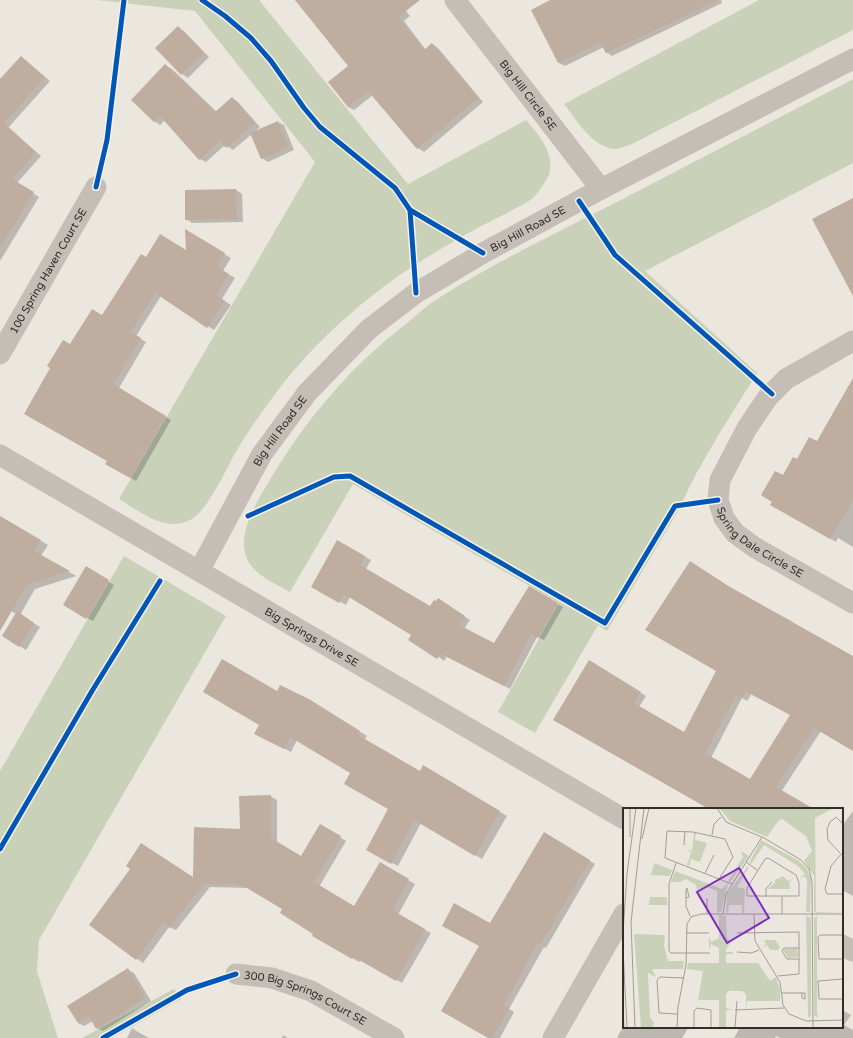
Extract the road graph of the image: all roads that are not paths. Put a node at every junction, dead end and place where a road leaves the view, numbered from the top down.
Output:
1 (455, 0) edge
2 (853, 59) edge
3 (96, 187) dead end
4 (602, 189) junction
5 (853, 341) edge
6 (0, 354) edge
7 (0, 455) edge
8 (199, 571) junction
9 (853, 603) edge
10 (623, 818) edge
11 (623, 916) edge
12 (843, 946) edge
13 (853, 951) edge
14 (236, 974) dead end
15 (394, 1038) edge
16 (553, 1038) edge

1 - 4 street, Big Hill Circle SE
2 - 4 street, Big Hill Road SE
3 - 6 street, 100 Spring Haven Court SE
4 - 8 street, Big Hill Road SE
5 - 9 street, Spring Dale Circle SE
7 - 8 street, Big Springs Drive SE
8 - 10 street, Big Springs Drive SE
11 - 16 street
12 - 13 street
14 - 15 street, 300 Big Springs Court SE

